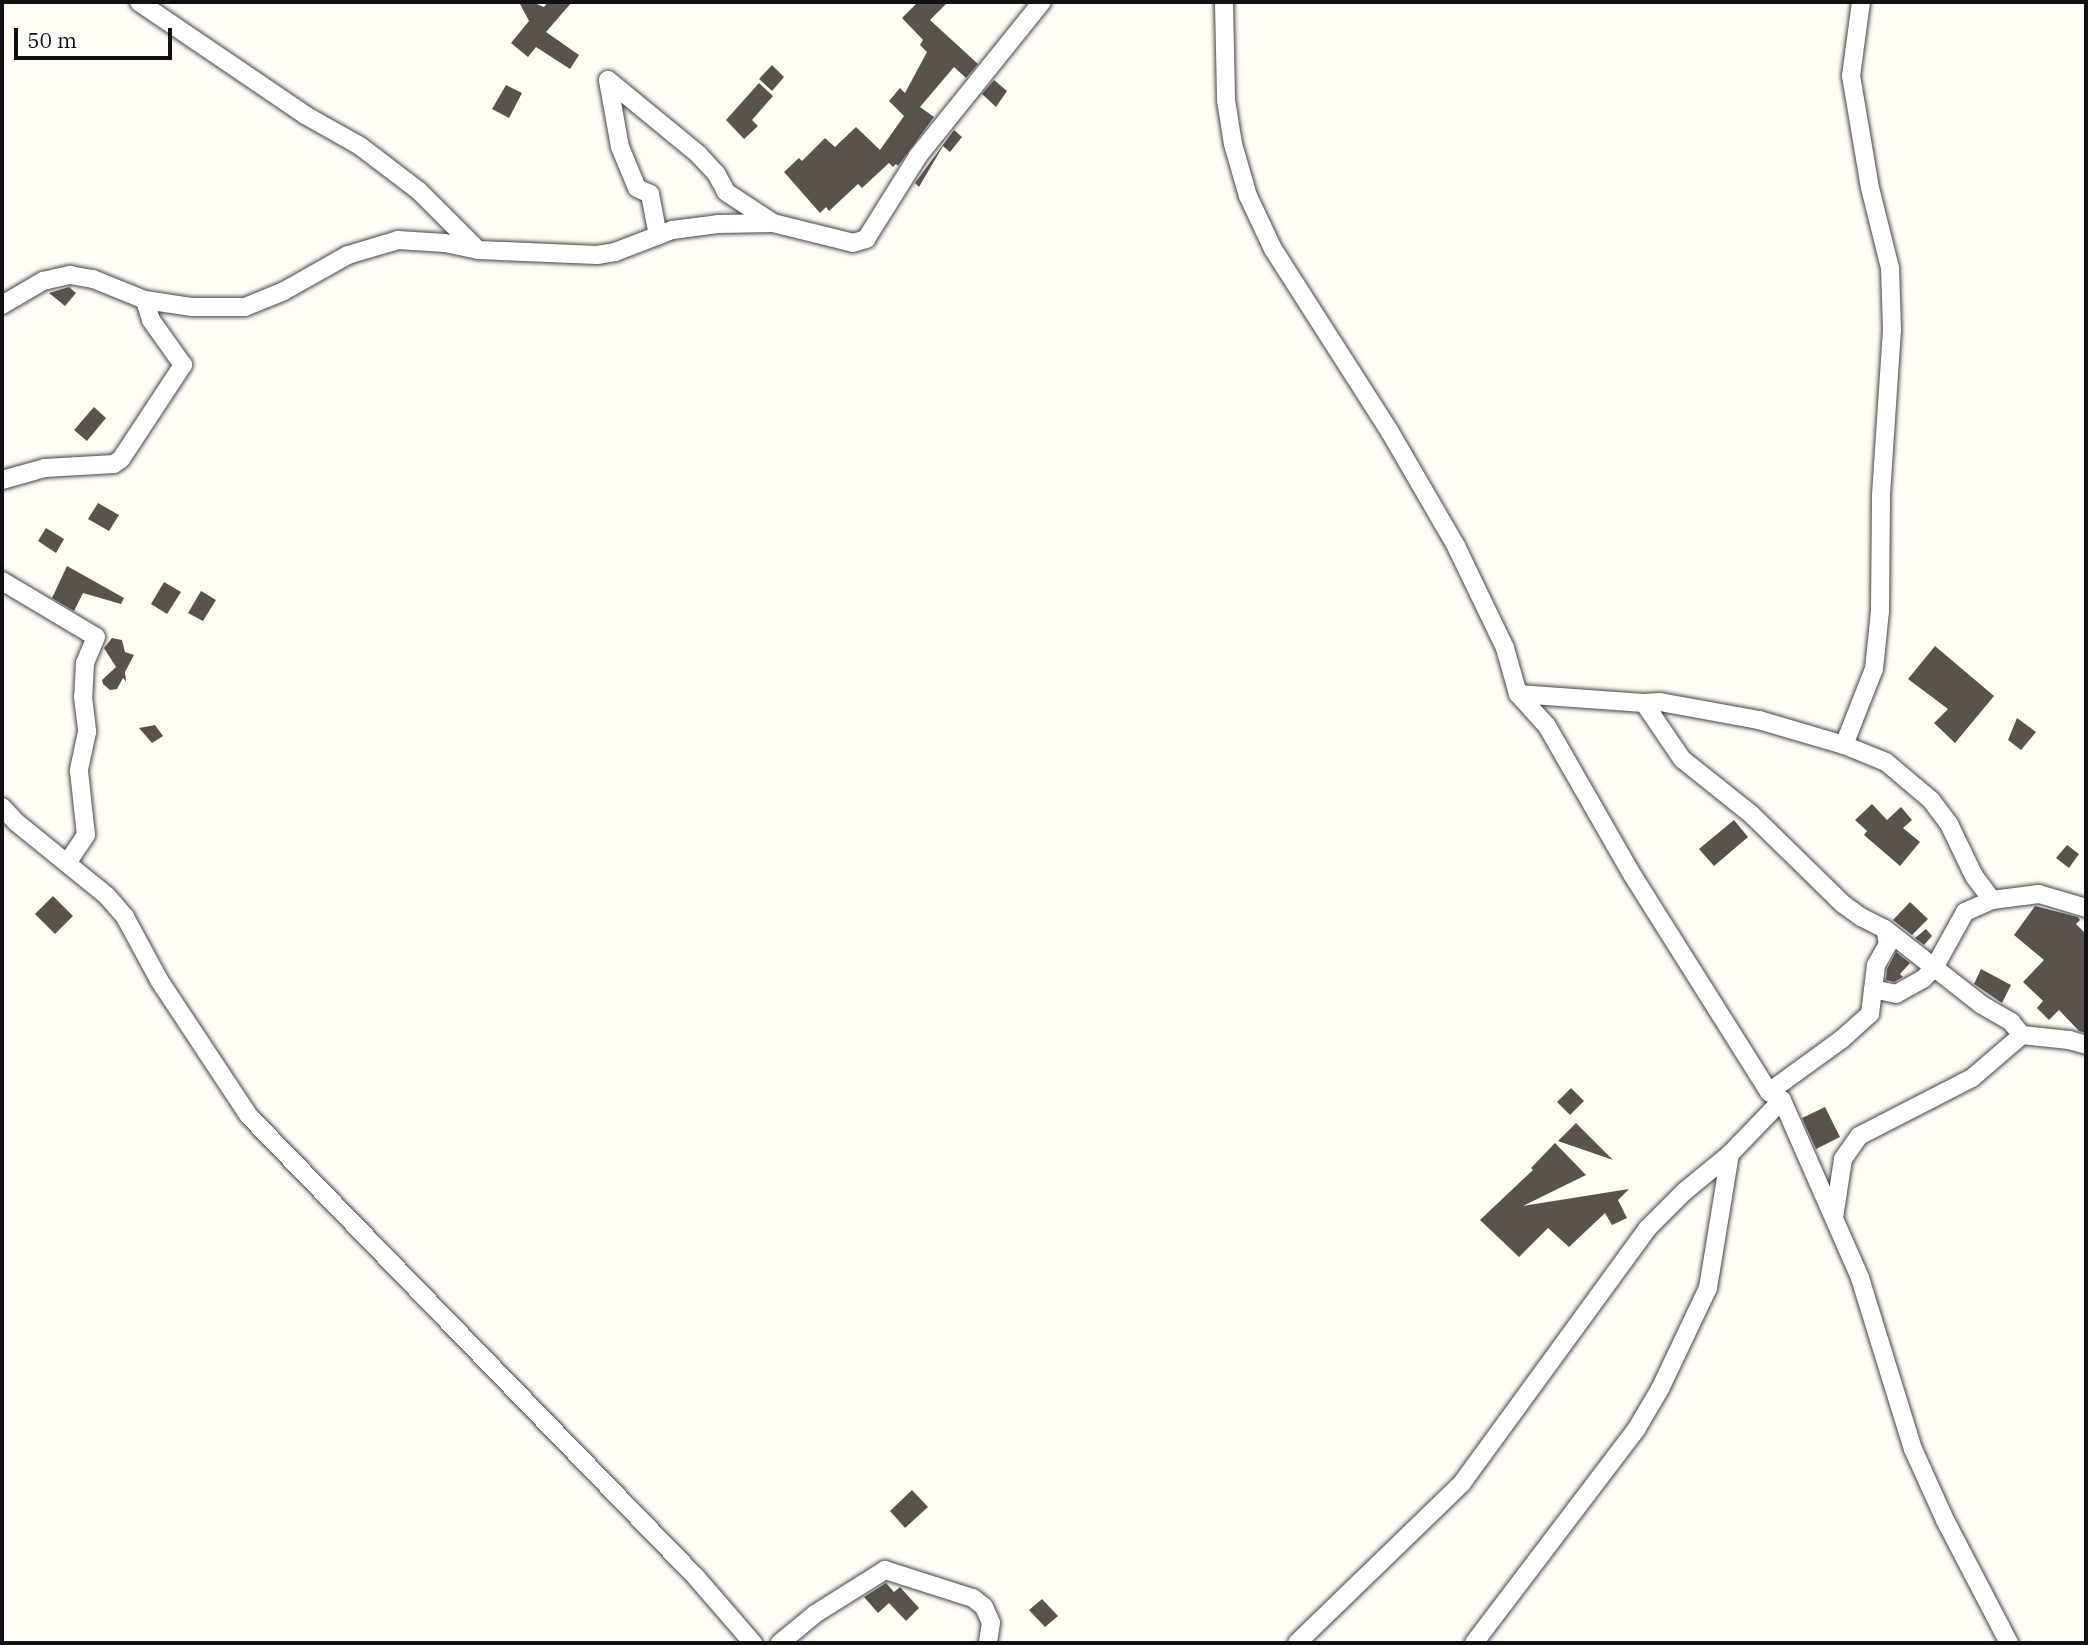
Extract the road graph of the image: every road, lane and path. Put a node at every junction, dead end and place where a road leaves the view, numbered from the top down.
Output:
1 (139, 2) edge
2 (1042, 2) edge
3 (1224, 2) edge
4 (1861, 2) edge
5 (773, 223) junction
6 (658, 236) junction
7 (478, 250) junction
8 (145, 300) junction
9 (2, 305) edge
10 (2, 480) edge
11 (2, 581) edge
12 (1518, 694) junction
13 (1644, 703) junction
14 (1844, 745) junction
15 (2, 807) edge
16 (67, 863) junction
17 (1992, 900) junction
18 (2086, 908) edge
19 (1885, 929) junction
20 (1934, 968) junction
21 (1873, 989) junction
22 (2022, 1035) junction
23 (2086, 1045) edge
24 (1775, 1096) junction
25 (1730, 1154) junction
26 (1833, 1218) junction
27 (753, 1643) edge
28 (780, 1643) edge
29 (988, 1643) edge
30 (1297, 1643) edge
31 (1474, 1643) edge
32 (2009, 1643) edge

1 - 7 street
2 - 5 street
3 - 12 street
4 - 14 street
5 - 6 street
5 - 6 street
6 - 7 street
7 - 8 street
8 - 9 street
8 - 10 street
11 - 16 street
12 - 13 street
12 - 24 street
13 - 14 street
13 - 19 street
14 - 17 street
15 - 16 street
16 - 27 street
17 - 18 street
17 - 20 street
19 - 20 street
19 - 21 street
20 - 21 street
20 - 22 street
21 - 24 street
22 - 23 street
22 - 26 street
24 - 25 street
24 - 26 street
25 - 30 street
25 - 31 street
26 - 32 street
28 - 29 street

